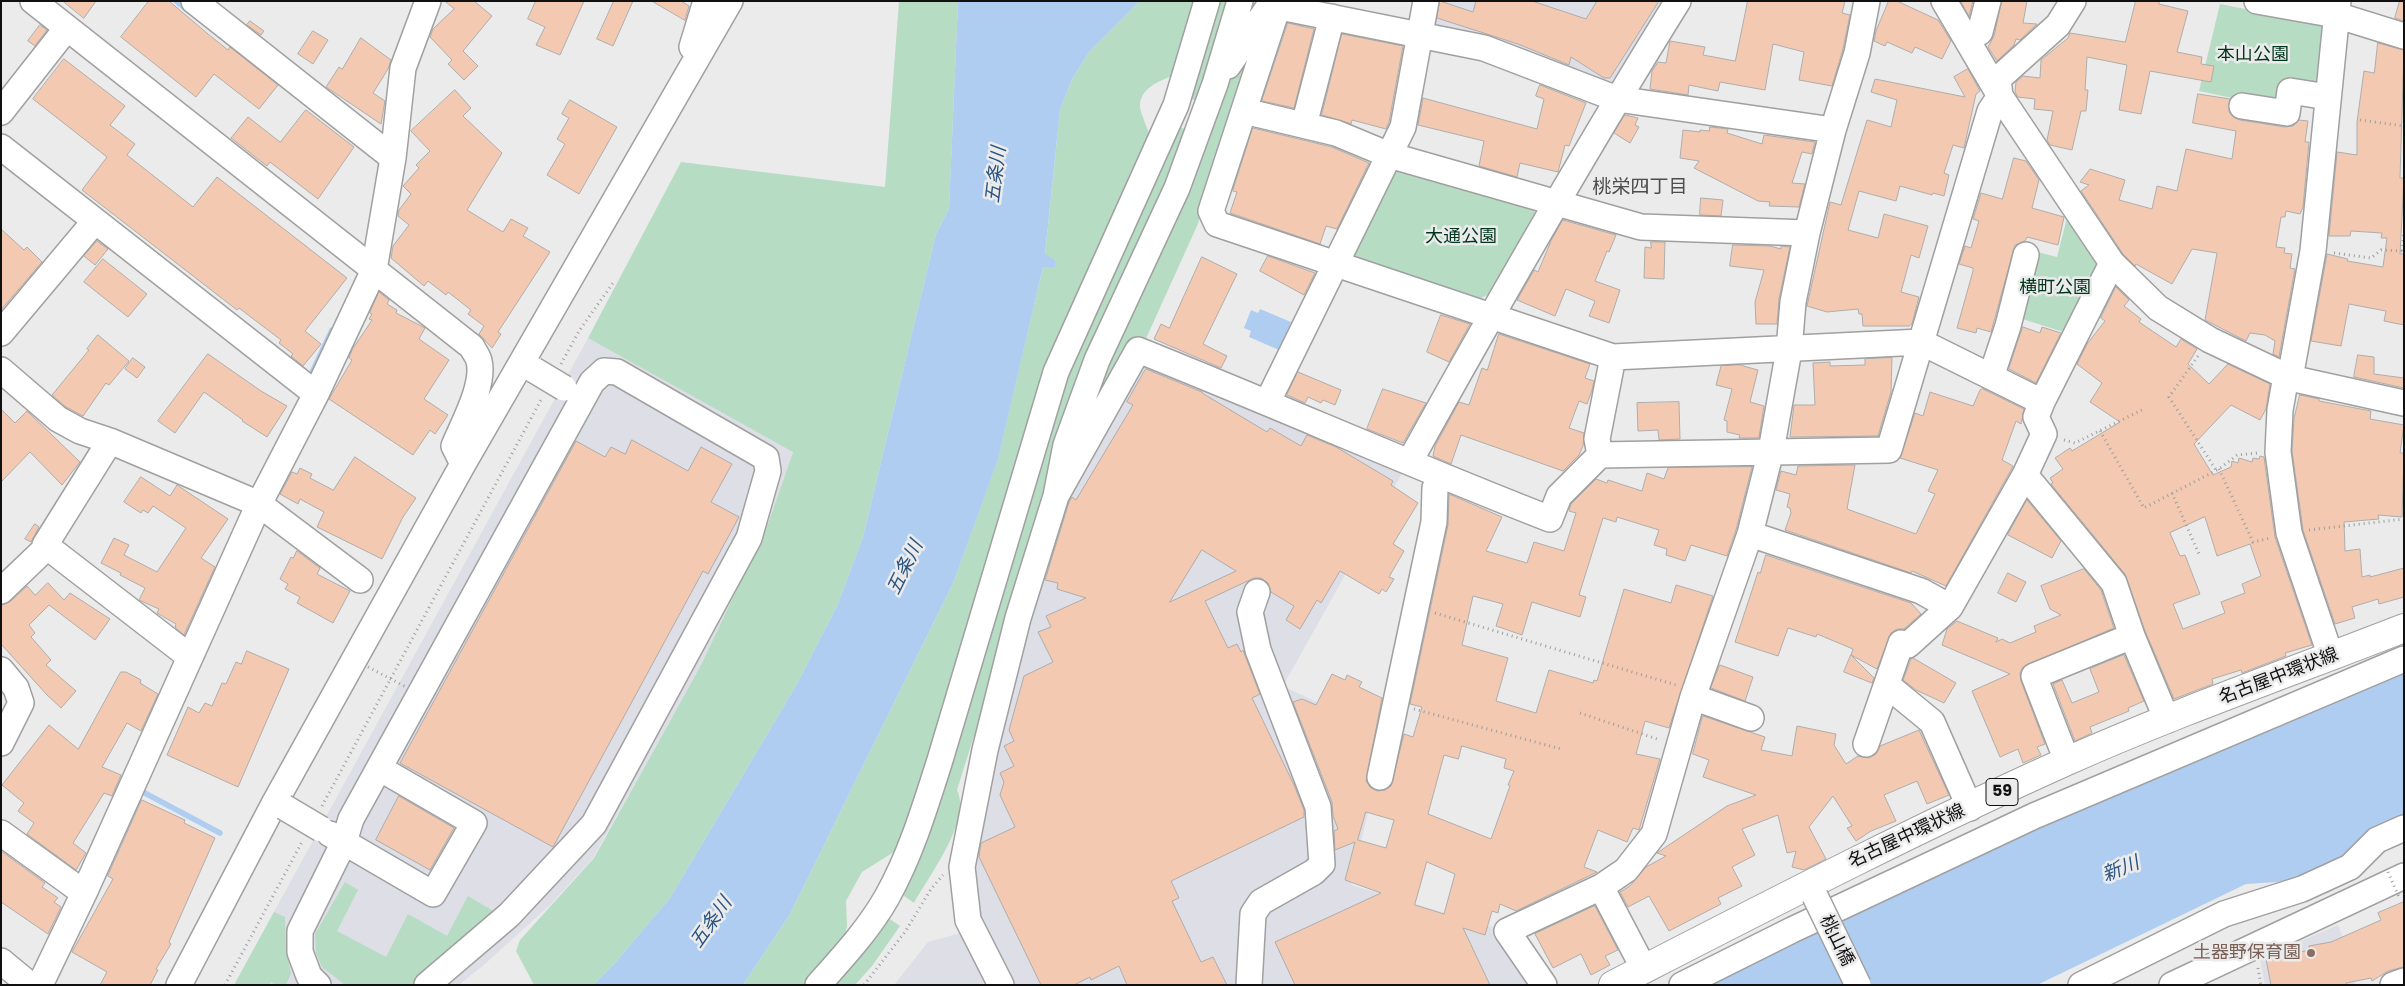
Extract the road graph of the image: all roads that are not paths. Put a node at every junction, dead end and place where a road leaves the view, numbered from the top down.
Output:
1 (32, 1) edge
2 (194, 1) edge
3 (428, 1) edge
4 (706, 1) edge
5 (730, 1) edge
6 (1207, 1) edge
7 (1240, 1) edge
8 (1426, 1) edge
9 (1678, 1) edge
10 (1867, 1) edge
11 (1944, 1) edge
12 (1988, 1) edge
13 (2072, 1) edge
14 (2257, 1) edge
15 (1278, 6) junction
16 (2337, 8) edge
17 (1332, 17) junction
18 (67, 28) junction
19 (1419, 34) junction
20 (2404, 36) edge
21 (1967, 40) junction
22 (692, 67) junction
23 (1215, 84) junction
24 (2000, 96) junction
25 (2328, 97) junction
26 (1617, 99) junction
27 (2242, 106) dead end
28 (1244, 110) junction
29 (1, 112) edge
30 (1304, 125) junction
31 (1833, 130) junction
32 (1, 147) edge
33 (1389, 155) junction
34 (393, 158) junction
35 (1558, 202) junction
36 (95, 221) junction
37 (1807, 233) junction
38 (2026, 255) dead end
39 (2112, 263) junction
40 (1334, 265) junction
41 (374, 270) junction
42 (1490, 316) junction
43 (1, 333) edge
44 (1921, 342) junction
45 (1789, 350) junction
46 (1613, 358) junction
47 (527, 366) junction
48 (1, 370) edge
49 (1991, 377) junction
50 (2288, 377) junction
51 (563, 386) junction
52 (316, 394) junction
53 (1268, 401) junction
54 (2042, 402) junction
55 (2404, 403) edge
56 (110, 441) junction
57 (1771, 451) junction
58 (1600, 455) junction
59 (1410, 461) junction
60 (463, 464) junction
61 (2025, 475) junction
62 (1440, 476) junction
63 (1056, 496) junction
64 (259, 504) junction
65 (1750, 534) junction
66 (47, 547) junction
67 (360, 580) dead end
68 (5, 581) edge
69 (1257, 592) dead end
70 (1950, 607) junction
71 (2404, 628) edge
72 (2132, 636) junction
73 (190, 657) junction
74 (2331, 657) junction
75 (2404, 659) edge
76 (1, 670) edge
77 (1887, 685) junction
78 (1694, 694) junction
79 (1751, 718) dead end
80 (2167, 720) junction
81 (1, 743) edge
82 (1866, 744) dead end
83 (2067, 761) junction
84 (378, 768) junction
85 (1380, 777) dead end
86 (280, 804) junction
87 (1970, 808) junction
88 (2404, 828) edge
89 (1, 832) edge
90 (344, 842) junction
91 (2397, 882) edge
92 (1601, 887) junction
93 (1811, 890) junction
94 (84, 894) junction
95 (1774, 902) junction
96 (1, 960) edge
97 (1644, 969) junction
98 (2404, 981) edge
99 (1687, 982) edge
100 (2186, 982) edge
101 (30, 985) edge
102 (40, 985) edge
103 (179, 985) edge
104 (318, 985) edge
105 (427, 985) edge
106 (818, 985) edge
107 (1002, 985) edge
108 (1248, 985) edge
109 (1544, 985) edge
110 (1612, 985) edge
111 (1858, 985) edge
112 (2081, 985) edge
113 (2394, 985) edge

1 - 18 street
2 - 34 street
3 - 34 street
4 - 22 street
5 - 22 street
6 - 106 street
7 - 23 street
8 - 19 street
9 - 26 street
10 - 31 street
11 - 21 street
12 - 21 street
13 - 24 street
14 - 16 street
15 - 17 street
15 - 23 street
15 - 28 street
16 - 20 street
16 - 25 street
17 - 19 street
17 - 30 street
18 - 29 street
18 - 41 street
19 - 26 street
19 - 33 street
21 - 24 street
22 - 47 street
23 - 63 street
24 - 39 street
24 - 44 street
25 - 27 street
25 - 50 street
26 - 31 street
26 - 35 street
28 - 30 street
28 - 40 street
30 - 33 street
31 - 37 street
32 - 36 street
33 - 35 street
33 - 40 street
34 - 41 street
35 - 37 street
35 - 42 street
36 - 43 street
36 - 52 street
37 - 45 street
38 - 49 street
39 - 50 street
39 - 54 street
40 - 42 street
40 - 53 street
41 - 52 street
41 - 60 street
42 - 46 street
42 - 59 street
44 - 45 street
44 - 49 street
44 - 57 street
45 - 46 street
45 - 57 street
46 - 58 street
47 - 51 street, bridge
47 - 60 street
48 - 56 street
49 - 54 street
50 - 55 street
50 - 74 street
51 - 84 street
51 - 105 street
52 - 64 street
53 - 59 street
53 - 63 street
54 - 61 street
56 - 64 street
56 - 66 street
57 - 58 street
57 - 65 street
58 - 62 street
59 - 62 street
60 - 86 street
61 - 70 street
61 - 72 street
62 - 85 street
63 - 107 street
64 - 67 street
64 - 73 street
65 - 70 street
65 - 78 street
66 - 68 street
66 - 73 street
69 - 108 street
70 - 77 street
71 - 74 main road, 名古屋中環状線 / 59
72 - 80 street
72 - 83 street
73 - 94 street
74 - 80 main road, 名古屋中環状線 / 59
75 - 99 street
76 - 81 street
77 - 82 street
77 - 87 street
78 - 79 street
78 - 92 street
80 - 83 main road, 名古屋中環状線 / 59
83 - 87 main road, 名古屋中環状線 / 59
84 - 90 street
84 - 90 street
86 - 90 street, bridge
86 - 103 street
87 - 93 main road, 名古屋中環状線 / 59
88 - 112 street
89 - 94 street
90 - 104 street
91 - 100 street
92 - 97 street
92 - 109 street
93 - 95 main road, 名古屋中環状線 / 59
93 - 111 street, 桃山橋, bridge
94 - 102 street
95 - 97 main road, 名古屋中環状線 / 59
95 - 99 street
96 - 101 street
97 - 110 main road, 名古屋中環状線 / 59
98 - 113 street

